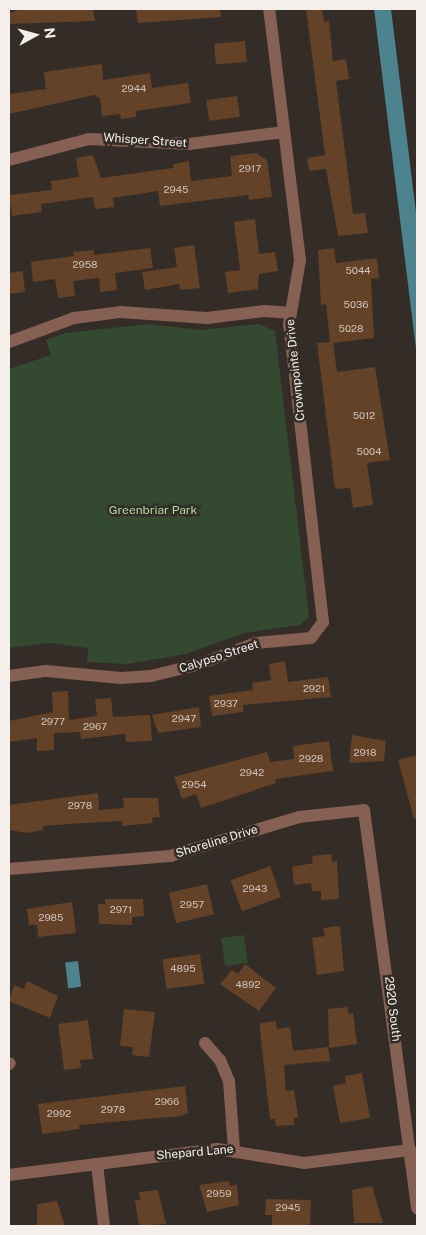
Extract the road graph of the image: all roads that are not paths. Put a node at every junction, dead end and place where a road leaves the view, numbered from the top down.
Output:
1 (269, 9) edge
2 (284, 132) junction
3 (9, 160) edge
4 (290, 314) junction
5 (9, 342) edge
6 (310, 638) joint
7 (9, 676) edge
8 (364, 810) joint
9 (9, 869) edge
10 (205, 1043) dead end
11 (234, 1149) junction
12 (410, 1150) junction
13 (97, 1164) junction
14 (9, 1175) edge
15 (417, 1208) edge
16 (104, 1226) edge

1 - 2 street, Crownpointe Drive
2 - 3 street, Whisper Street
2 - 4 street, Crownpointe Drive
4 - 5 street
4 - 6 street, Crownpointe Drive
6 - 7 street, Calypso Street
8 - 9 street, Shoreline Drive
8 - 12 street, 2920 South
10 - 11 street
11 - 12 street, Shepard Lane
11 - 13 street, Shepard Lane
12 - 15 street, 2920 South
13 - 14 street, Shepard Lane
13 - 16 street

